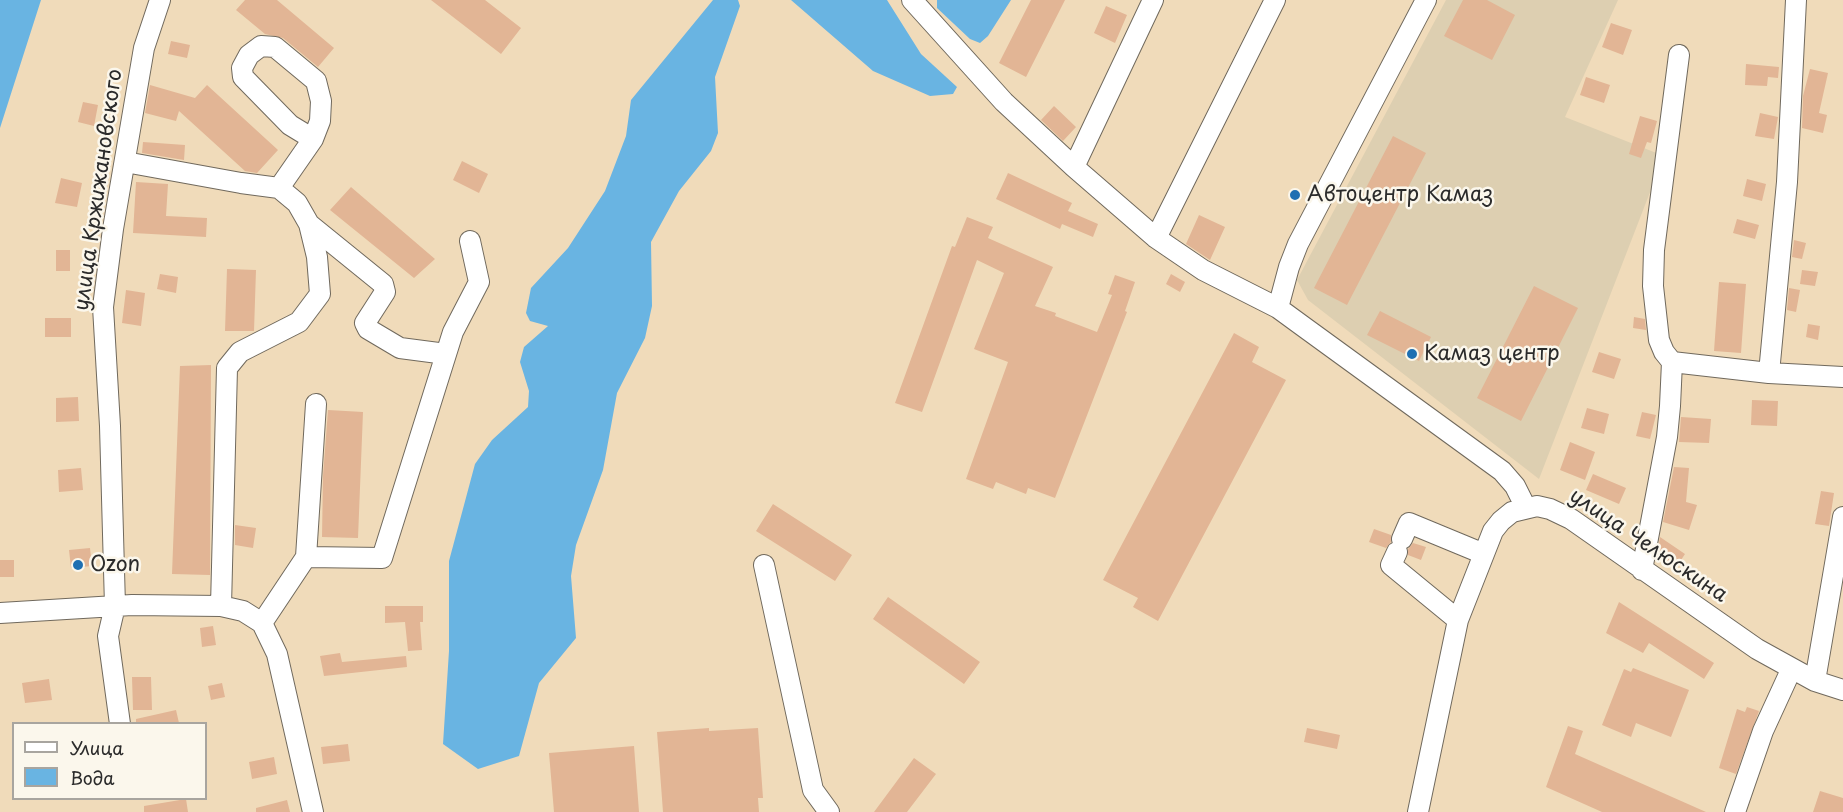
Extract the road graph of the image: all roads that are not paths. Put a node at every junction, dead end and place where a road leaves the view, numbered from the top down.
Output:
1 (160, 0) edge
2 (912, 0) edge
3 (1153, 0) edge
4 (1275, 0) edge
5 (1426, 0) edge
6 (1796, 0) edge
7 (1679, 55) dead end
8 (313, 139) junction
9 (125, 162) junction
10 (1074, 167) junction
11 (279, 188) junction
12 (309, 224) junction
13 (1156, 238) junction
14 (470, 241) dead end
15 (1278, 308) junction
16 (447, 354) junction
17 (1672, 362) junction
18 (1769, 373) junction
19 (1843, 377) edge
20 (316, 404) dead end
21 (1526, 508) junction
22 (1843, 517) edge
23 (1484, 554) junction
24 (306, 557) junction
25 (764, 565) dead end
26 (1642, 570) junction
27 (115, 606) junction
28 (221, 606) junction
29 (0, 613) edge
30 (1458, 620) junction
31 (262, 623) junction
32 (1791, 670) junction
33 (1815, 681) junction
34 (1843, 690) edge
35 (120, 722) edge
36 (313, 812) edge
37 (829, 812) edge
38 (1418, 812) edge
39 (1735, 812) edge

1 - 9 street, улица Кржижановского
2 - 10 street
3 - 10 street
4 - 13 street
5 - 15 street
6 - 18 street
7 - 17 street
8 - 8 street
8 - 11 street
9 - 11 street
9 - 27 street, улица Кржижановского
10 - 13 street
11 - 12 street
12 - 16 street
12 - 28 street
13 - 15 street
14 - 16 street
15 - 21 street
16 - 24 street
17 - 18 street
17 - 26 street
18 - 19 street
20 - 24 street
21 - 23 street
21 - 26 street, улица Челюскина
22 - 33 street
23 - 30 street
23 - 30 street
24 - 31 street
25 - 37 street
26 - 32 street, улица Челюскина
27 - 28 street
27 - 29 street
27 - 35 street, улица Кржижановского
28 - 31 street
30 - 38 street
31 - 36 street
32 - 33 street, улица Челюскина
32 - 39 street
33 - 34 street, улица Челюскина

